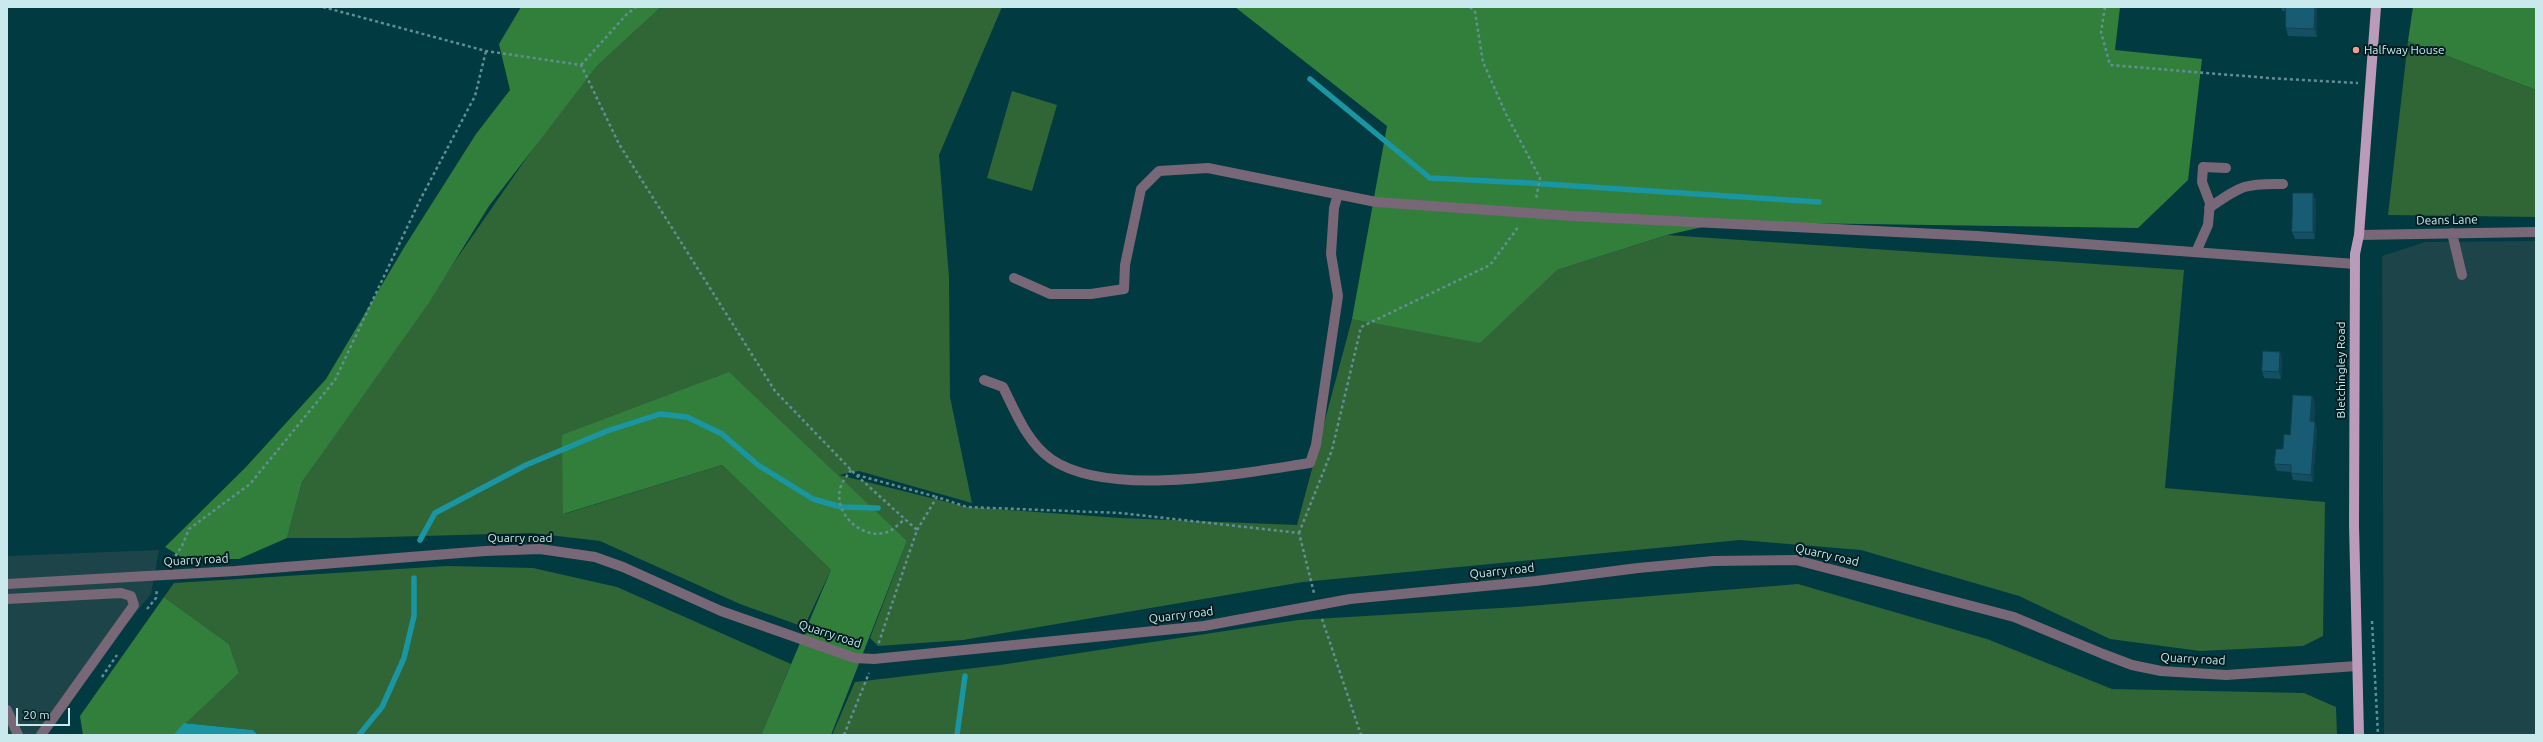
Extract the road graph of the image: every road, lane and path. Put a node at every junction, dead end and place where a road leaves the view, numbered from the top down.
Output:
1 (323, 7) edge
2 (636, 7) edge
3 (1470, 7) edge
4 (2105, 7) edge
5 (2376, 7) edge
6 (486, 51) junction
7 (581, 65) junction
8 (2369, 83) junction
9 (2226, 168) dead end
10 (2283, 184) dead end
11 (1338, 194) junction
12 (2210, 208) junction
13 (1533, 213) junction
14 (2536, 232) edge
15 (2452, 233) junction
16 (2359, 235) junction
17 (2196, 252) junction
18 (2355, 264) junction
19 (2462, 275) dead end
20 (1014, 278) dead end
21 (984, 380) dead end
22 (851, 470) junction
23 (855, 474) junction
24 (937, 497) junction
25 (905, 519) junction
26 (918, 530) junction
27 (1299, 533) junction
28 (162, 575) junction
29 (7, 584) edge
30 (7, 599) edge
31 (1317, 605) junction
32 (143, 615) dead end
33 (120, 650) dead end
34 (874, 659) junction
35 (2357, 666) junction
36 (100, 678) dead end
37 (7, 710) edge
38 (18, 735) edge
39 (41, 735) edge
40 (844, 735) edge
41 (1361, 735) edge
42 (2359, 735) edge

1 - 6 path
2 - 7 path
3 - 13 path
4 - 8 path
5 - 8 main road, Bletchingley Road
6 - 7 path
6 - 28 path
7 - 22 path
8 - 16 main road, Bletchingley Road
9 - 12 street
10 - 12 street
11 - 13 street
11 - 20 street
11 - 21 street
12 - 17 street
13 - 17 street
13 - 27 path
14 - 15 street, Deans Lane
15 - 16 street, Deans Lane
15 - 19 street
16 - 18 main road, Bletchingley Road
17 - 18 street
18 - 35 main road, Bletchingley Road
22 - 23 path
22 - 25 path
23 - 24 path
23 - 25 path
24 - 26 path
24 - 27 path
25 - 26 path
26 - 34 path
27 - 31 path
28 - 29 street, Quarry road
28 - 32 path
28 - 34 street, Quarry road
30 - 39 street
31 - 34 street, Quarry road
31 - 35 street, Quarry road
31 - 41 path
33 - 36 path
34 - 40 path
35 - 42 main road, Bletchingley Road
37 - 38 street

